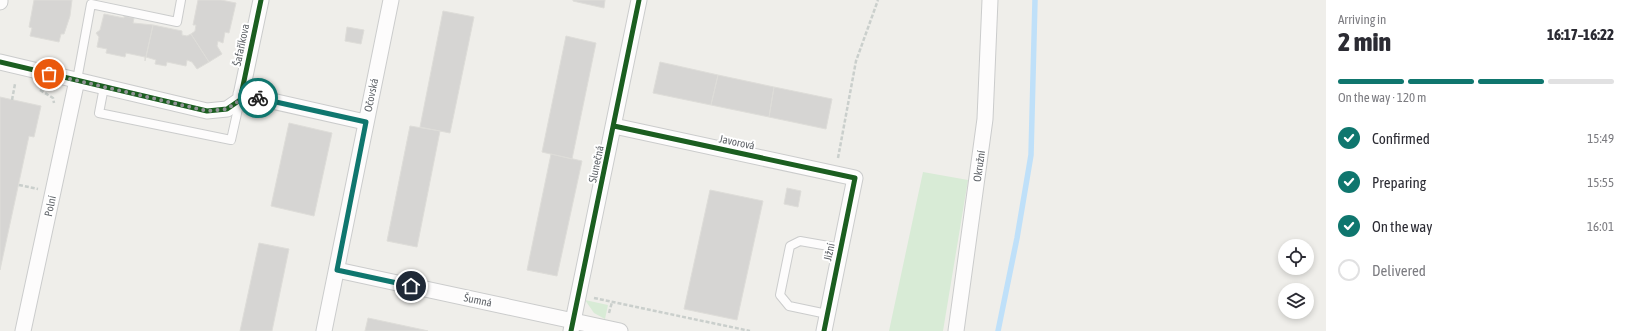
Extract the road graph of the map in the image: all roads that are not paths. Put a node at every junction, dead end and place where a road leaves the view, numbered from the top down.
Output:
1 (181, 0) edge
2 (261, 0) edge
3 (391, 0) edge
4 (639, 0) edge
5 (990, 0) edge
6 (0, 62) edge
7 (78, 80) junction
8 (104, 87) junction
9 (240, 97) junction
10 (366, 122) junction
11 (614, 126) junction
12 (855, 178) joint
13 (840, 248) junction
14 (337, 270) junction
15 (827, 314) junction
16 (572, 326) edge
17 (23, 331) edge
18 (324, 331) edge
19 (620, 331) edge
20 (824, 331) edge
21 (956, 331) edge

1 - 7 lane
2 - 9 street, Šafaříkova
3 - 10 street, Očovská
4 - 11 street, Slunečná
5 - 21 street, Okružní
6 - 7 street
7 - 8 street
7 - 17 street, Polní
8 - 9 street
8 - 9 lane
9 - 10 street
10 - 14 street, Očovská
11 - 12 street, Javorová
11 - 16 street, Slunečná
12 - 13 street, Jižní
13 - 15 street, Jižní
13 - 15 lane
14 - 16 street, Šumná
14 - 18 street, Očovská
15 - 20 street, Jižní
16 - 19 street, Šumná

